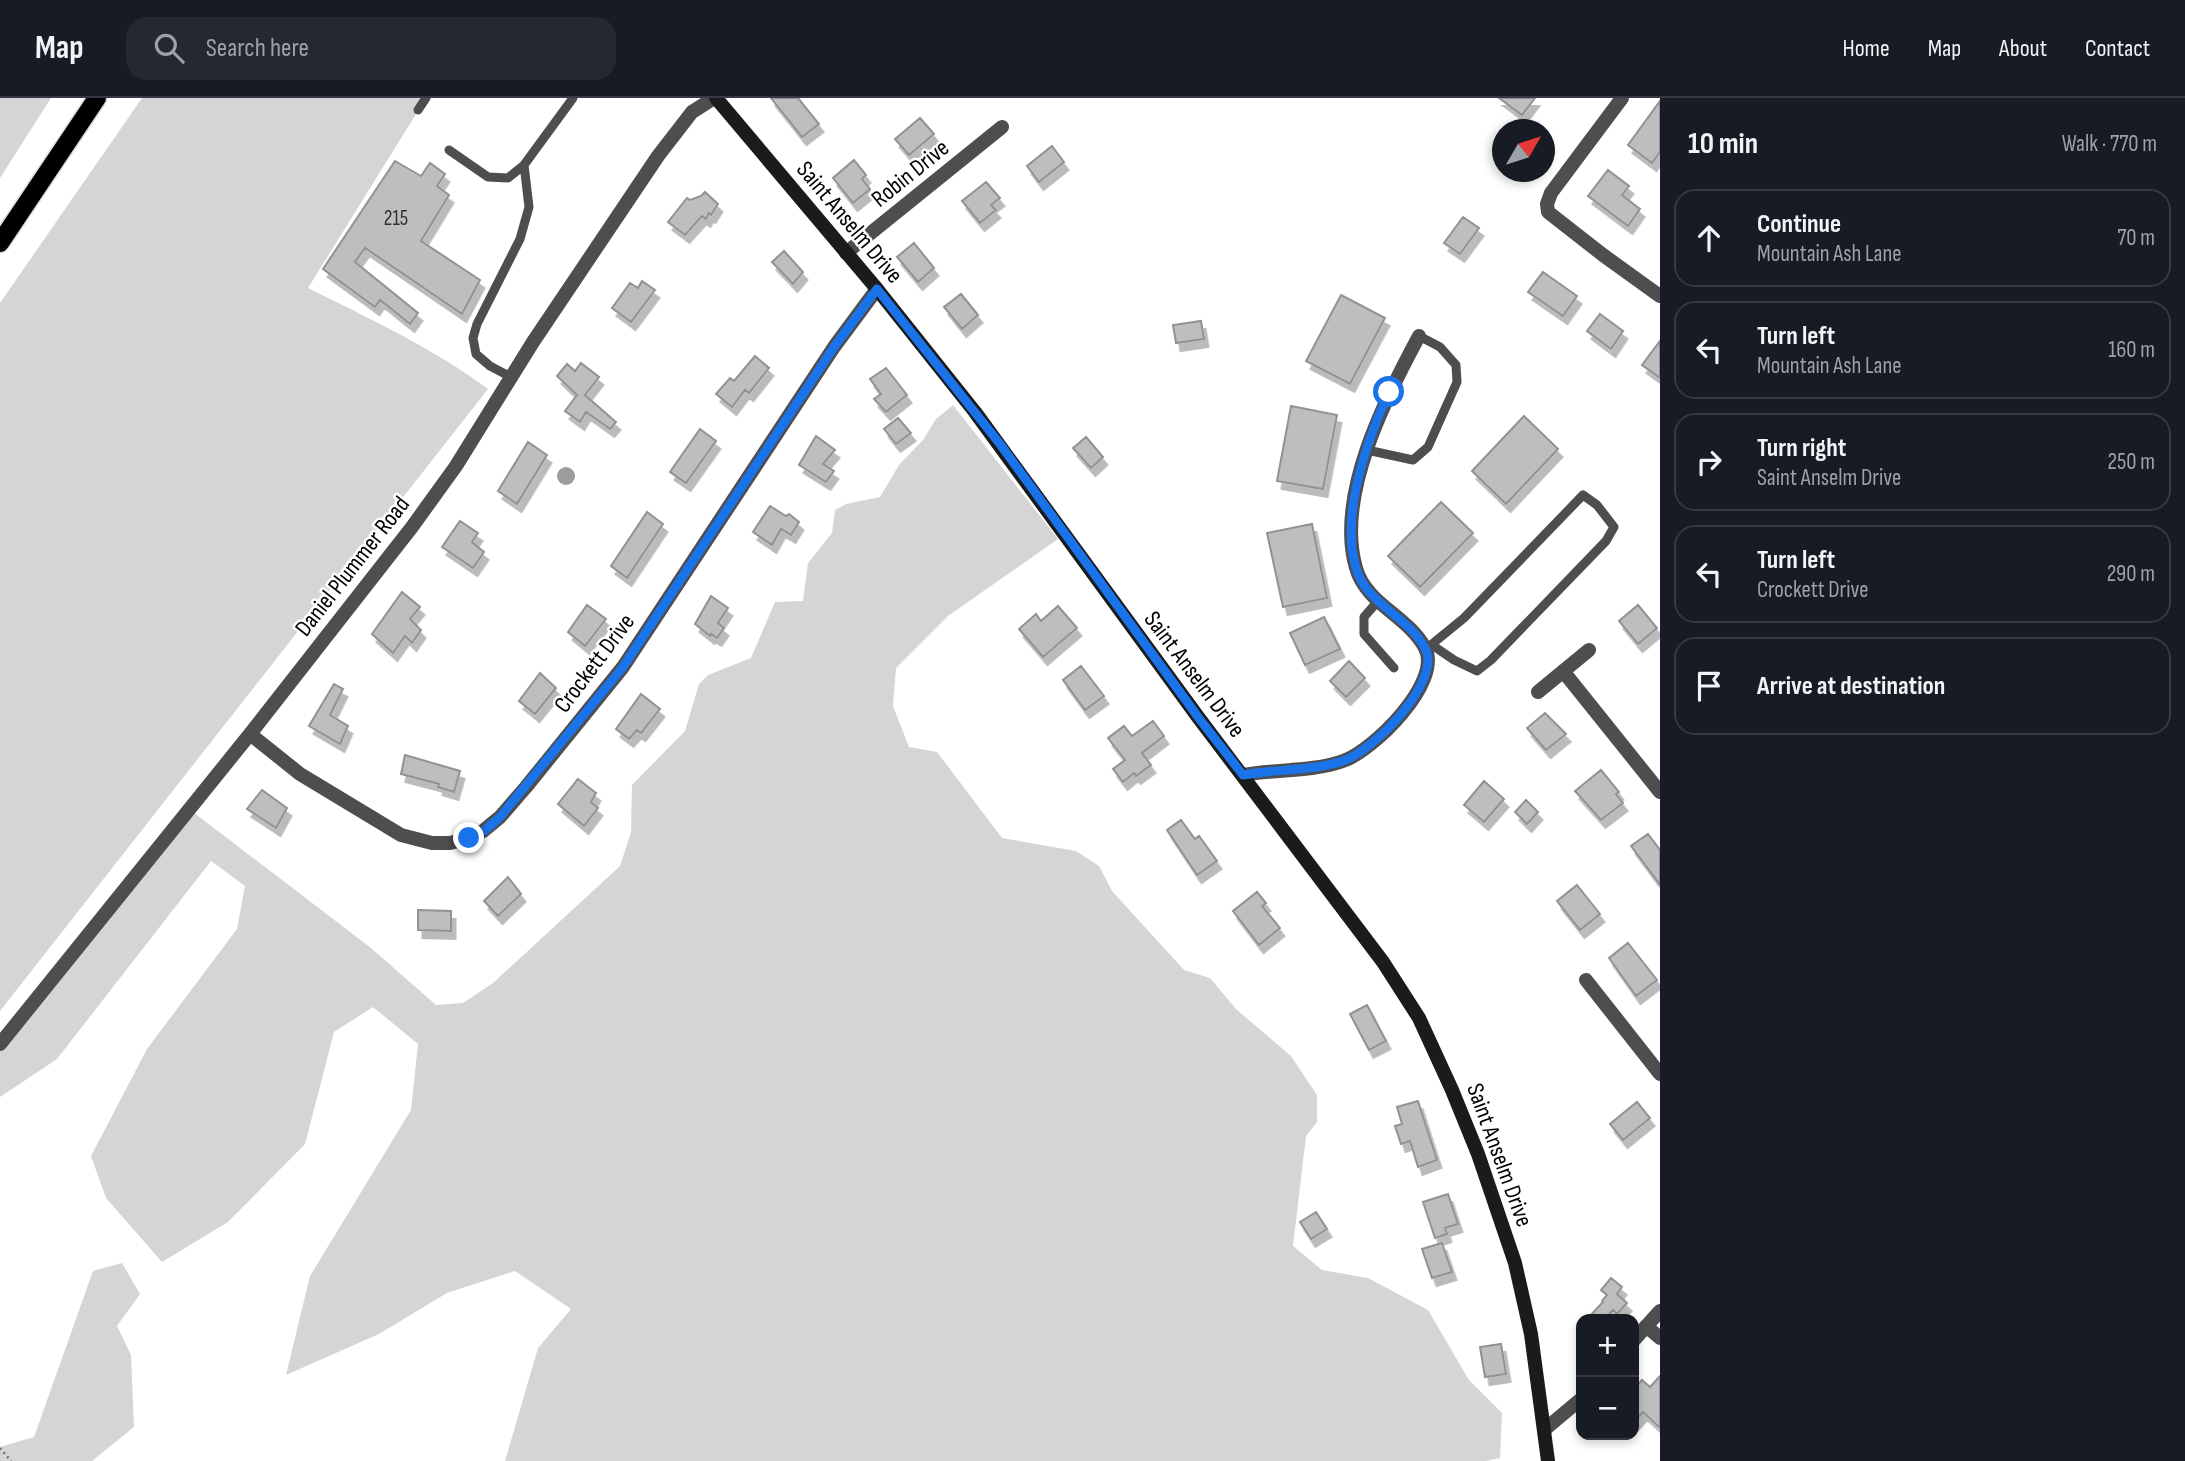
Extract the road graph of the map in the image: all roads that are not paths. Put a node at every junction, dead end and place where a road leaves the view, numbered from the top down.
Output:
1 (97, 98) edge
2 (426, 98) edge
3 (573, 98) edge
4 (715, 98) edge
5 (1622, 98) edge
6 (418, 110) dead end
7 (1002, 127) dead end
8 (449, 150) dead end
9 (524, 166) junction
10 (0, 243) edge
11 (846, 253) junction
12 (877, 289) junction
13 (1660, 296) edge
14 (1419, 336) joint
15 (511, 377) junction
16 (1367, 450) junction
17 (1378, 601) junction
18 (1429, 647) junction
19 (1589, 650) dead end
20 (1394, 668) dead end
21 (1563, 671) junction
22 (1538, 692) dead end
23 (250, 734) junction
24 (1243, 775) junction
25 (1660, 792) edge
26 (1586, 980) dead end
27 (0, 1044) edge
28 (1660, 1074) edge
29 (1660, 1311) edge
30 (1646, 1326) junction
31 (1639, 1334) edge
32 (1660, 1338) edge
33 (1576, 1403) edge
34 (1544, 1430) junction
35 (1548, 1461) edge

1 - 10 main road
2 - 6 lane
3 - 9 lane
4 - 11 street, Saint Anselm Drive
4 - 15 street, Daniel Plummer Road
5 - 13 street
7 - 11 street, Robin Drive
8 - 9 lane
9 - 15 lane
11 - 12 street, Saint Anselm Drive
12 - 23 street, Crockett Drive
12 - 24 street, Saint Anselm Drive
14 - 16 street
14 - 16 lane
15 - 23 street, Daniel Plummer Road
16 - 17 street
17 - 18 street
17 - 20 lane
18 - 18 lane
18 - 24 street
19 - 21 street
21 - 22 street
21 - 25 street
23 - 27 street, Daniel Plummer Road
24 - 34 street, Saint Anselm Drive
26 - 28 street
29 - 30 street
30 - 31 street
30 - 32 street
33 - 34 street
34 - 35 street, Saint Anselm Drive

